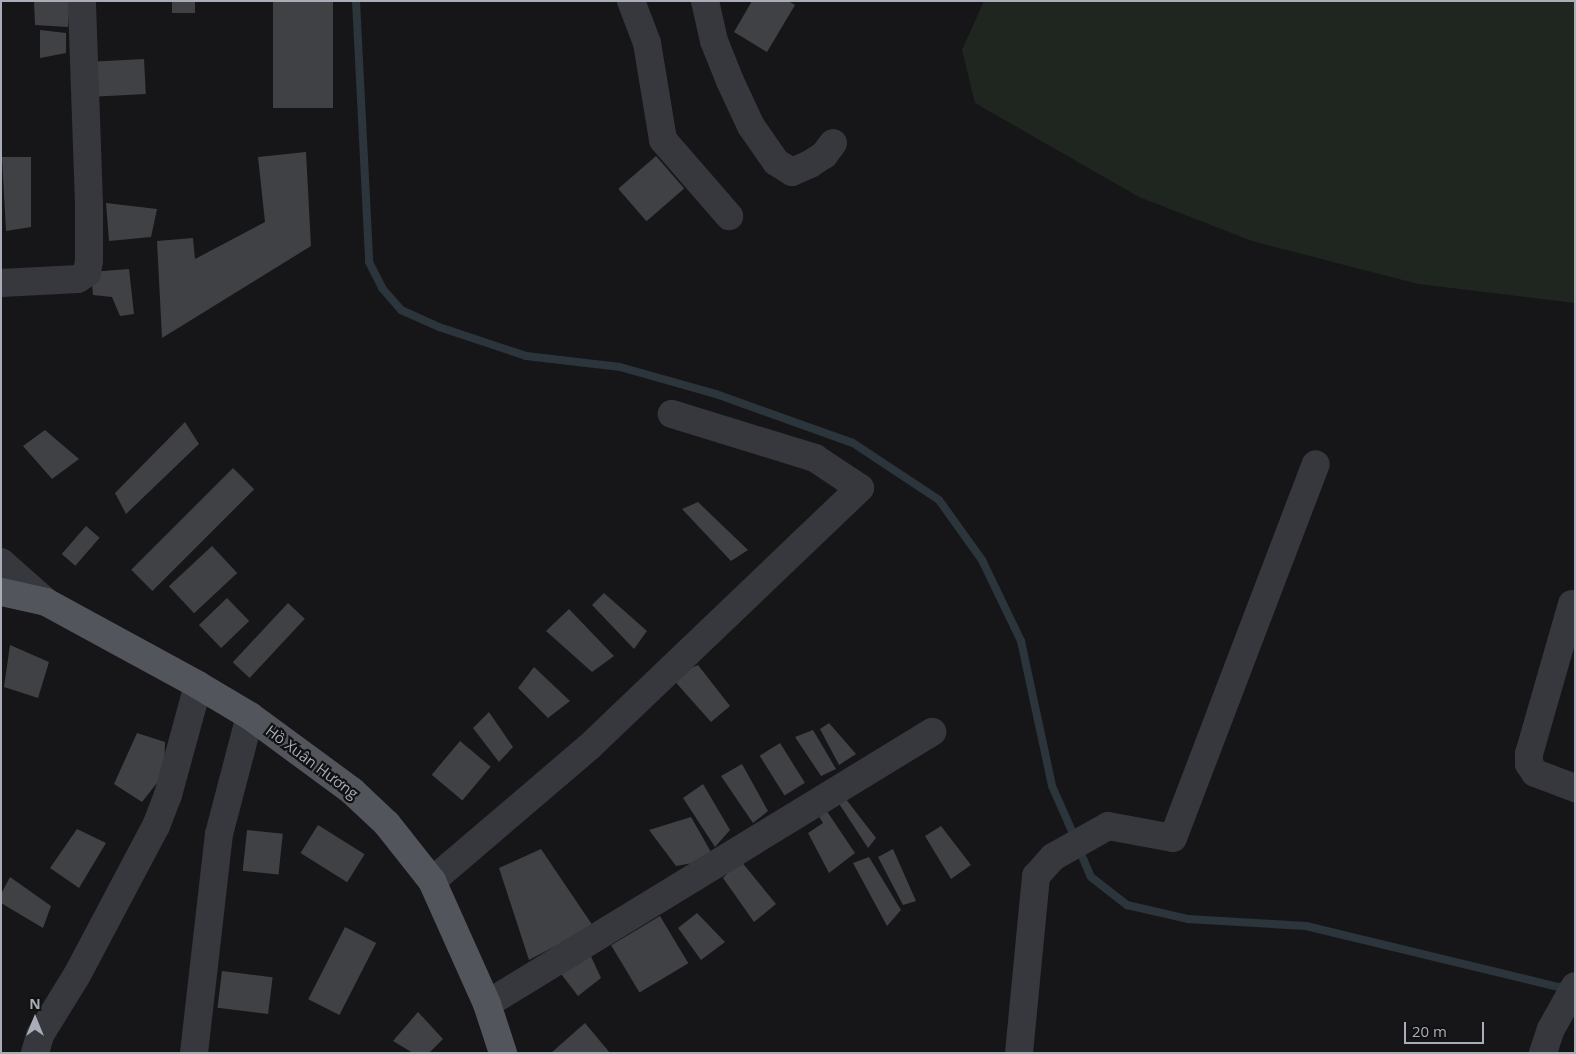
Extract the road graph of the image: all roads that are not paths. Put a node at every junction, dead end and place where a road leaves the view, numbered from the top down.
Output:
1 (82, 1) edge
2 (631, 1) edge
3 (705, 1) edge
4 (833, 143) dead end
5 (729, 216) dead end
6 (1, 283) edge
7 (672, 414) dead end
8 (1316, 464) dead end
9 (1, 562) edge
10 (1, 592) edge
11 (46, 602) junction
12 (1572, 604) dead end
13 (198, 685) junction
14 (250, 716) junction
15 (932, 732) dead end
16 (1575, 788) edge
17 (432, 881) junction
18 (1575, 986) edge
19 (487, 1004) junction
20 (1547, 1041) edge
21 (37, 1044) edge
22 (13, 1053) edge
23 (194, 1053) edge
24 (503, 1053) edge
25 (1019, 1053) edge

1 - 6 street
2 - 5 street
3 - 4 street
7 - 17 street
8 - 25 street
9 - 11 street
10 - 11 main road, Hồ Xuân Hương
11 - 13 main road, Hồ Xuân Hương
12 - 16 street
13 - 14 main road, Hồ Xuân Hương
13 - 21 street
14 - 17 main road, Hồ Xuân Hương
14 - 23 street
15 - 19 street
17 - 19 main road, Hồ Xuân Hương
18 - 20 street
19 - 24 main road, Hồ Xuân Hương
21 - 22 street

